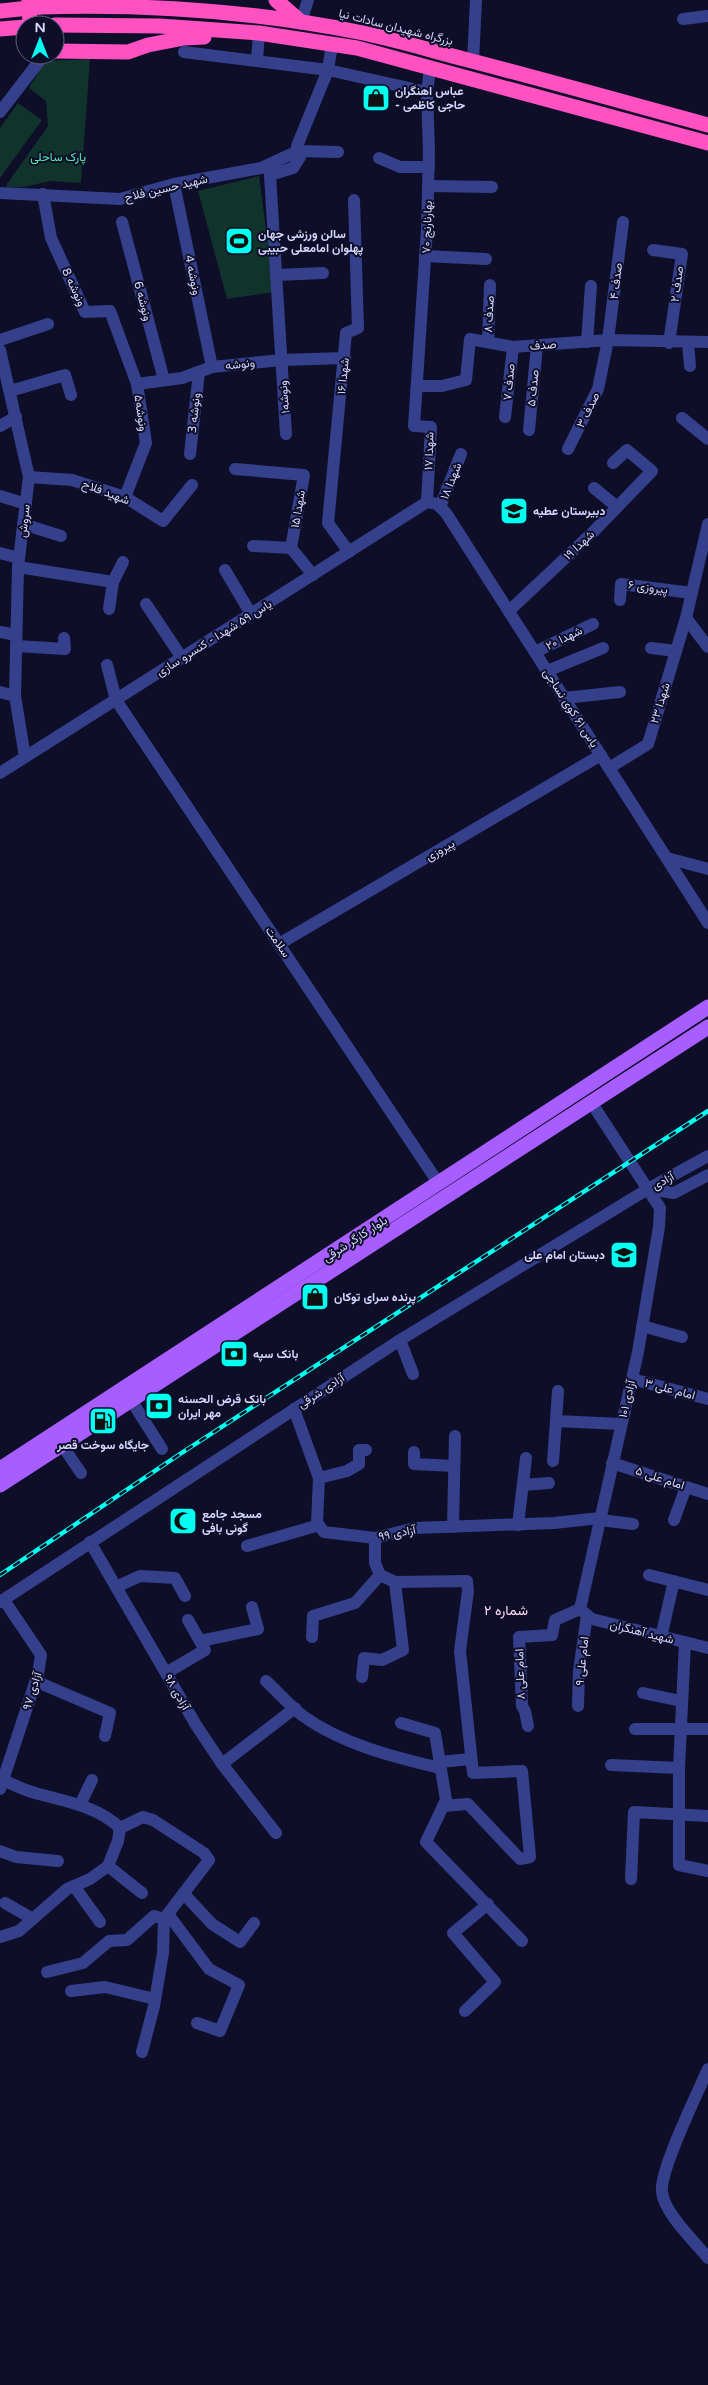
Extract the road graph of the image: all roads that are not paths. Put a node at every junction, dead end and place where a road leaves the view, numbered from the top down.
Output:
1 (276, 0) edge
2 (308, 0) edge
3 (476, 0) edge
4 (34, 4) edge
5 (0, 11) edge
6 (708, 16) edge
7 (683, 20) dead end
8 (301, 22) junction
9 (65, 25) edge
10 (15, 28) edge
11 (0, 29) edge
12 (260, 33) junction
13 (332, 44) junction
14 (65, 51) edge
15 (184, 52) dead end
16 (257, 60) junction
17 (473, 62) junction
18 (36, 65) edge
19 (430, 69) junction
20 (328, 70) junction
21 (427, 92) junction
22 (0, 112) edge
23 (708, 125) edge
24 (708, 143) edge
25 (298, 152) junction
26 (338, 152) dead end
27 (379, 158) dead end
28 (429, 167) junction
29 (174, 184) junction
30 (428, 186) junction
31 (492, 187) dead end
32 (0, 193) edge
33 (43, 194) junction
34 (354, 200) dead end
35 (122, 222) dead end
36 (623, 222) dead end
37 (653, 250) dead end
38 (425, 256) junction
39 (486, 259) dead end
40 (323, 273) dead end
41 (276, 275) junction
42 (490, 285) dead end
43 (591, 286) dead end
44 (48, 324) dead end
45 (0, 340) edge
46 (608, 340) junction
47 (488, 342) junction
48 (586, 342) junction
49 (688, 342) junction
50 (708, 342) edge
51 (669, 343) junction
52 (537, 346) junction
53 (513, 347) junction
54 (1, 357) edge
55 (345, 358) junction
56 (281, 360) junction
57 (690, 366) dead end
58 (212, 367) junction
59 (199, 372) junction
60 (164, 380) junction
61 (137, 384) junction
62 (417, 386) junction
63 (10, 390) junction
64 (71, 395) dead end
65 (16, 417) junction
66 (505, 417) dead end
67 (682, 418) dead end
68 (0, 426) edge
69 (529, 430) dead end
70 (286, 434) dead end
71 (708, 439) edge
72 (568, 449) dead end
73 (190, 454) dead end
74 (461, 454) dead end
75 (613, 464) dead end
76 (235, 469) dead end
77 (29, 477) junction
78 (192, 485) dead end
79 (594, 488) dead end
80 (0, 496) edge
81 (125, 497) junction
82 (427, 502) junction
83 (26, 504) junction
84 (440, 507) junction
85 (617, 507) junction
86 (23, 524) junction
87 (708, 524) edge
88 (61, 536) dead end
89 (253, 546) dead end
90 (291, 548) junction
91 (349, 552) junction
92 (0, 553) edge
93 (122, 562) dead end
94 (18, 563) junction
95 (225, 570) dead end
96 (313, 575) junction
97 (113, 582) junction
98 (692, 593) junction
99 (620, 600) dead end
100 (146, 604) dead end
101 (109, 609) dead end
102 (509, 611) junction
103 (251, 614) junction
104 (686, 618) junction
105 (593, 624) dead end
106 (0, 632) edge
107 (64, 638) dead end
108 (16, 640) junction
109 (708, 647) edge
110 (603, 648) dead end
111 (651, 648) dead end
112 (676, 651) junction
113 (535, 652) junction
114 (182, 658) junction
115 (107, 665) dead end
116 (547, 671) junction
117 (0, 692) edge
118 (620, 692) dead end
119 (15, 696) junction
120 (564, 698) junction
121 (116, 700) junction
122 (601, 755) junction
123 (26, 757) junction
124 (609, 768) junction
125 (0, 773) edge
126 (667, 858) junction
127 (708, 869) edge
128 (708, 923) edge
129 (279, 944) junction
130 (708, 1007) edge
131 (708, 1026) edge
132 (590, 1102) junction
133 (708, 1156) edge
134 (708, 1175) edge
135 (439, 1184) junction
136 (648, 1189) junction
137 (642, 1326) junction
138 (682, 1337) dead end
139 (216, 1338) junction
140 (400, 1340) junction
141 (413, 1374) dead end
142 (632, 1379) junction
143 (558, 1391) dead end
144 (708, 1399) edge
145 (131, 1400) junction
146 (294, 1409) junction
147 (556, 1421) junction
148 (621, 1424) junction
149 (455, 1436) dead end
150 (62, 1445) junction
151 (162, 1449) dead end
152 (366, 1450) dead end
153 (414, 1452) dead end
154 (526, 1458) dead end
155 (553, 1461) dead end
156 (612, 1463) junction
157 (454, 1466) junction
158 (0, 1469) edge
159 (82, 1473) dead end
160 (319, 1478) junction
161 (549, 1484) dead end
162 (0, 1485) edge
163 (523, 1485) junction
164 (686, 1487) junction
165 (708, 1494) edge
166 (600, 1519) junction
167 (674, 1520) dead end
168 (633, 1524) dead end
169 (319, 1525) junction
170 (518, 1525) junction
171 (452, 1527) junction
172 (375, 1538) junction
173 (90, 1542) junction
174 (247, 1546) dead end
175 (380, 1575) junction
176 (650, 1575) dead end
177 (674, 1581) junction
178 (395, 1582) junction
179 (116, 1587) junction
180 (708, 1590) edge
181 (185, 1596) dead end
182 (2, 1601) edge
183 (252, 1607) dead end
184 (583, 1612) junction
185 (188, 1620) dead end
186 (662, 1636) junction
187 (312, 1637) dead end
188 (200, 1641) junction
189 (685, 1643) junction
190 (708, 1648) edge
191 (166, 1673) junction
192 (362, 1677) dead end
193 (36, 1681) junction
194 (266, 1681) dead end
195 (642, 1694) dead end
196 (681, 1701) junction
197 (578, 1706) dead end
198 (295, 1708) junction
199 (401, 1723) dead end
200 (528, 1726) dead end
201 (635, 1729) dead end
202 (708, 1729) edge
203 (680, 1731) junction
204 (104, 1736) dead end
205 (472, 1759) junction
206 (4, 1762) edge
207 (222, 1764) junction
208 (439, 1765) junction
209 (612, 1765) dead end
210 (680, 1768) junction
211 (92, 1780) dead end
212 (2, 1785) edge
213 (80, 1805) junction
214 (443, 1806) junction
215 (679, 1815) junction
216 (708, 1816) edge
217 (120, 1828) junction
218 (276, 1833) dead end
219 (0, 1851) edge
220 (58, 1861) dead end
221 (108, 1866) junction
222 (708, 1871) edge
223 (631, 1879) dead end
224 (74, 1886) junction
225 (142, 1893) dead end
226 (184, 1894) junction
227 (5, 1903) dead end
228 (488, 1904) junction
229 (166, 1917) junction
230 (32, 1919) junction
231 (100, 1922) dead end
232 (254, 1923) dead end
233 (0, 1937) edge
234 (522, 1941) dead end
235 (47, 1972) dead end
236 (71, 1991) dead end
237 (155, 1999) junction
238 (465, 2011) dead end
239 (197, 2023) dead end
240 (142, 2052) dead end
241 (708, 2069) edge
242 (708, 2258) edge

1 - 8 highway
2 - 8 street
3 - 17 street
4 - 5 highway, بزرگراه شهیدان سادات نیا, bridge
4 - 8 highway, بزرگراه شهیدان سادات نیا
6 - 7 street
8 - 17 highway, بزرگراه شهیدان سادات نیا
9 - 12 highway
10 - 11 highway
12 - 13 highway
12 - 14 highway
12 - 16 street
13 - 19 highway
13 - 20 street
15 - 16 street
16 - 20 street
17 - 23 highway, بزرگراه شهیدان سادات نیا
18 - 22 street
19 - 21 street, بهارنارنج ۷۰
19 - 24 highway
20 - 21 street
20 - 25 street
21 - 28 street, بهارنارنج ۷۰
25 - 26 street
25 - 29 street, شهید حسین فلاح
25 - 41 street, ونوشه۱
27 - 28 street
28 - 30 street, بهارنارنج ۷۰
29 - 33 street, شهید حسین فلاح
29 - 58 street, ونوشه 4
30 - 31 street
30 - 38 street, بهارنارنج ۷۰
32 - 33 street, شهید حسین فلاح
33 - 61 street, ونوشه 8
34 - 55 street, شهدا ۱۶
35 - 60 street, ونوشه 6
36 - 46 street, صدف ۴
37 - 51 street, صدف ۲
38 - 39 street
38 - 62 street, بهارنارنج ۷۰
40 - 41 street
41 - 56 street, ونوشه۱
42 - 47 street, صدف ۸
43 - 48 street
44 - 45 street
46 - 48 street, صدف
46 - 51 street, صدف
46 - 72 street, صدف ۳
47 - 53 street, صدف
47 - 62 street, صدف
48 - 52 street, صدف
49 - 50 street, صدف
49 - 51 street, صدف
49 - 57 street
52 - 53 street, صدف
52 - 69 street, صدف ۵
53 - 66 street, صدف ۷
54 - 63 street, سروش
55 - 56 street, ونوشه
55 - 91 street, شهدا ۱۶
56 - 58 street, ونوشه
56 - 70 street, ونوشه۱
58 - 59 street, ونوشه
59 - 60 street, ونوشه
59 - 73 street, ونوشه 3
60 - 61 street, ونوشه
61 - 81 street, ونوشه۵
62 - 82 street, شهدا ۱۷
63 - 64 street
63 - 65 street, سروش
65 - 68 street
65 - 77 street, سروش
67 - 71 street
74 - 84 street, شهدا ۱۸
75 - 85 street, شهدا ۱۹
76 - 90 street, شهدا ۱۵
77 - 81 street, شهید فلاح
77 - 83 street, سروش
78 - 81 street, شهید فلاح
79 - 85 street
80 - 83 street
82 - 84 street
82 - 91 street, یاس ۵۹ شهدا - کنسرو سازی
83 - 86 street, سروش
84 - 102 street, یاس ۶۱ کوی نساجی
85 - 102 street, شهدا ۱۹
86 - 88 street
86 - 94 street, سروش
87 - 98 street, شهدا ۲۳
89 - 90 street
90 - 96 street
91 - 96 street, یاس ۵۹ شهدا - کنسرو سازی
92 - 94 street
93 - 97 street
94 - 97 street
94 - 108 street, سروش
95 - 103 street
96 - 103 street, یاس ۵۹ شهدا - کنسرو سازی
97 - 101 street
98 - 99 street, پیروزی ۶
98 - 104 street, شهدا ۲۳
100 - 114 street
102 - 113 street, یاس ۶۱ کوی نساجی
103 - 114 street, یاس ۵۹ شهدا - کنسرو سازی
104 - 109 street
104 - 112 street, شهدا ۲۳
105 - 113 street, شهدا ۲۰
106 - 108 street
107 - 108 street
108 - 119 street, سروش
110 - 116 street
111 - 112 street
112 - 124 street, شهدا ۲۳
113 - 116 street, یاس ۶۱ کوی نساجی
114 - 121 street, یاس ۵۹ شهدا - کنسرو سازی
115 - 121 street, سلامت
116 - 120 street, یاس ۶۱ کوی نساجی
117 - 119 street
118 - 120 street
119 - 123 street, سروش
120 - 122 street, یاس ۶۱ کوی نساجی
121 - 123 street, یاس ۵۹ شهدا - کنسرو سازی
121 - 129 street, سلامت
122 - 124 street, یاس ۶۱ کوی نساجی
122 - 129 street, پیروزی
123 - 125 street, یاس ۵۹ شهدا - کنسرو سازی
124 - 126 street, یاس ۶۱ کوی نساجی
126 - 127 street
126 - 128 street, یاس ۶۱ کوی نساجی
129 - 135 street, سلامت
130 - 135 main road, بلوار کارگر شرقی
131 - 132 main road, بلوار کارگر شرقی
132 - 136 street, آزادی ۱۰۱
132 - 139 main road, بلوار کارگر شرقی
133 - 136 street, آزادی
134 - 136 street, آزادی
135 - 139 main road, بلوار کارگر شرقی
136 - 137 street, آزادی ۱۰۱
136 - 140 street, آزادی شرقی
137 - 138 street
137 - 142 street, آزادی ۱۰۱
139 - 145 main road, بلوار کارگر شرقی
139 - 158 main road, بلوار کارگر شرقی
140 - 141 street
140 - 146 street, آزادی شرقی
142 - 144 street, امام علی ۳
142 - 148 street, آزادی ۱۰۱
143 - 147 street
145 - 150 main road, بلوار کارگر شرقی
145 - 151 street
146 - 160 street
146 - 173 street, آزادی شرقی
147 - 148 street
147 - 155 street
148 - 156 street, آزادی ۱۰۱
149 - 157 street
150 - 159 street
150 - 162 main road, بلوار کارگر شرقی
152 - 160 street
153 - 157 street
154 - 163 street
156 - 164 street, امام علی ۵
156 - 166 street, آزادی ۱۰۱
157 - 171 street
160 - 169 street
161 - 163 street
163 - 170 street
164 - 165 street, امام علی ۵
164 - 167 street
166 - 168 street, آزادی ٩٩
166 - 170 street, آزادی ٩٩
166 - 184 street, آزادی ۱۰۱
169 - 172 street, آزادی ٩٩
169 - 174 street
170 - 171 street, آزادی ٩٩
171 - 172 street, آزادی ٩٩
172 - 175 street
173 - 179 street, آزادی ۹۸
173 - 182 street, آزادی شرقی
175 - 178 street
175 - 187 street
176 - 177 street
177 - 180 street
177 - 186 street
178 - 192 street
178 - 205 street
179 - 181 street
179 - 191 street, آزادی ۹۸
182 - 193 street, آزادی ۹۷
183 - 188 street
184 - 186 street, شهید آهنگران
184 - 197 street, امام علی ۹
184 - 200 street, امام علی ۸
185 - 188 street
186 - 189 street, شهید آهنگران
188 - 191 street
189 - 190 street, شهید آهنگران
189 - 196 street
191 - 207 street, آزادی ۹۸
193 - 204 street
193 - 206 street, آزادی ۹۷
194 - 198 street
195 - 196 street
196 - 203 street
198 - 207 street
198 - 208 street
199 - 208 street
201 - 203 street
202 - 203 street
203 - 210 street
205 - 208 street
205 - 214 street
206 - 212 street, آزادی ۹۷
207 - 218 street, آزادی ۹۸
208 - 214 street
209 - 210 street
210 - 215 street
211 - 213 street
212 - 213 street
213 - 217 street
214 - 228 street
215 - 216 street
215 - 222 street
215 - 223 street
217 - 221 street
217 - 226 street
219 - 220 street
221 - 224 street
221 - 225 street
224 - 230 street
224 - 231 street
226 - 229 street
226 - 232 street
227 - 230 street
228 - 234 street
228 - 238 street
229 - 235 street
229 - 237 street
229 - 239 street
230 - 233 street
236 - 237 street
237 - 240 street
241 - 242 street

